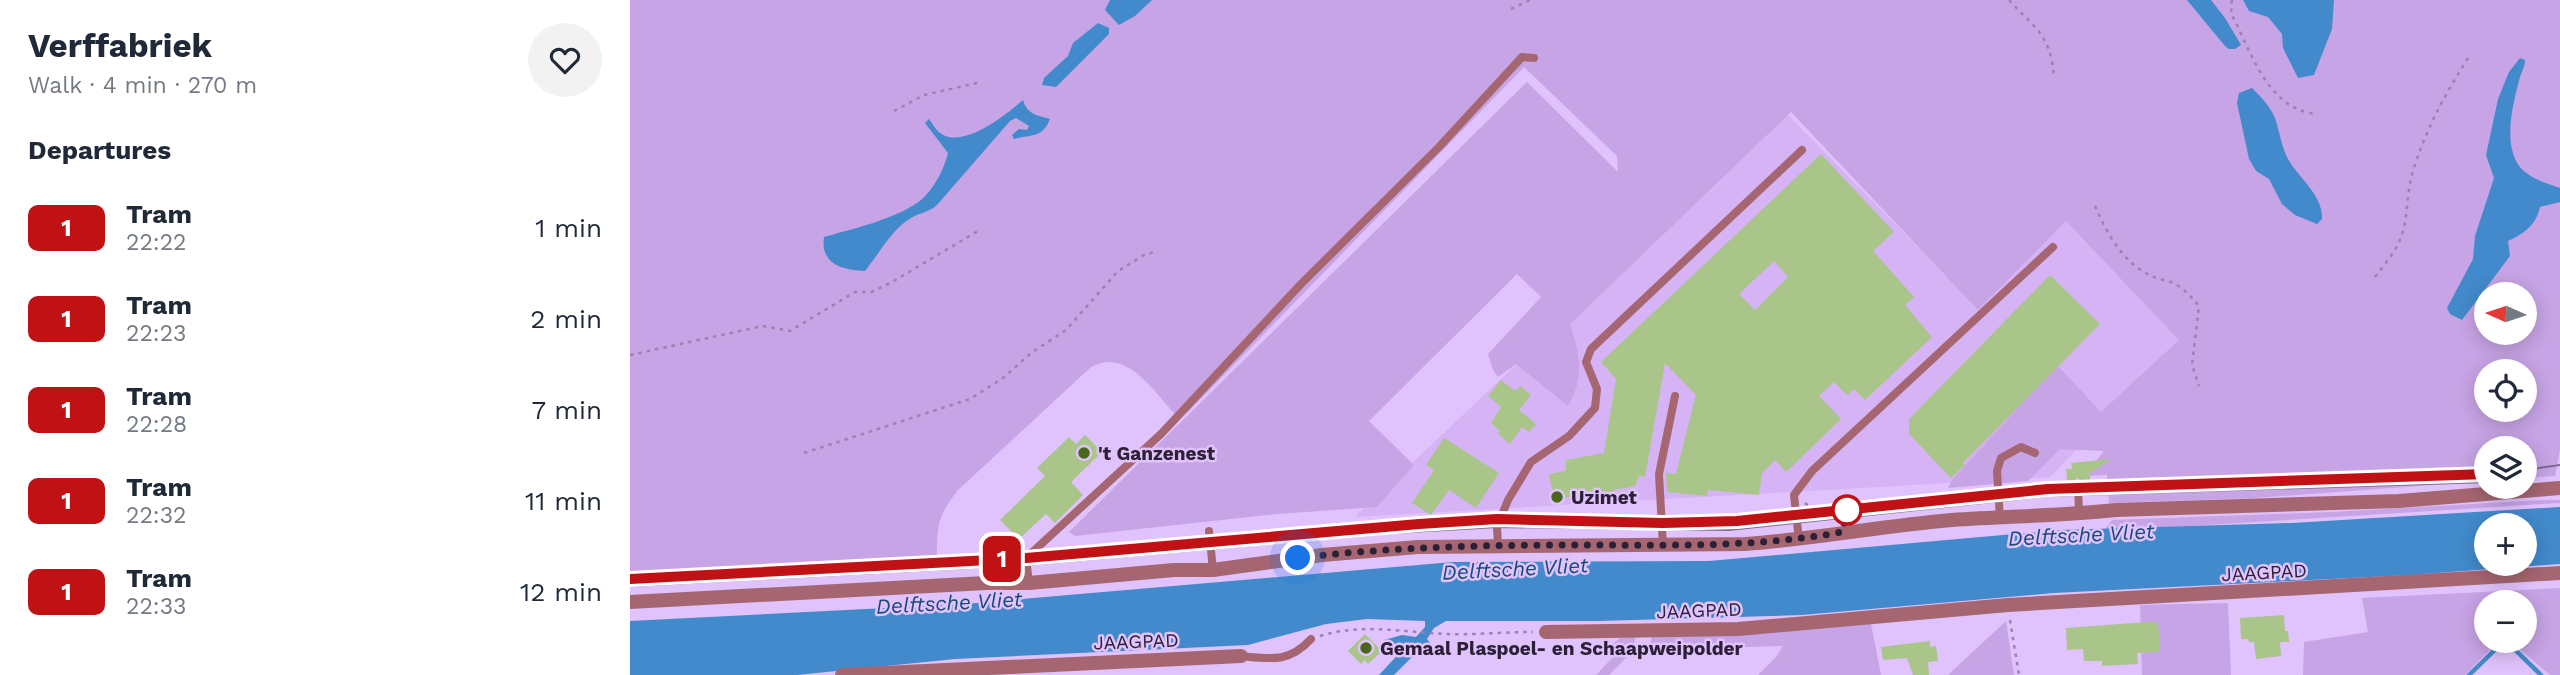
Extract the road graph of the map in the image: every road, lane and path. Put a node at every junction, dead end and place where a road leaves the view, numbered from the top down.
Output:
1 (1531, 0) edge
2 (2009, 0) edge
3 (2232, 0) edge
4 (1511, 9) dead end
5 (1534, 58) dead end
6 (2468, 58) dead end
7 (2054, 76) dead end
8 (977, 83) dead end
9 (894, 111) dead end
10 (2316, 114) dead end
11 (1802, 150) dead end
12 (2095, 206) dead end
13 (978, 232) dead end
14 (2053, 247) dead end
15 (1154, 252) dead end
16 (2375, 277) dead end
17 (630, 355) edge
18 (2199, 386) dead end
19 (1675, 396) dead end
20 (804, 453) dead end
21 (2035, 453) dead end
22 (2078, 484) dead end
23 (2560, 488) edge
24 (1794, 495) junction
25 (2079, 514) junction
26 (2000, 519) junction
27 (1209, 531) dead end
28 (1817, 537) junction
29 (1799, 540) junction
30 (1498, 545) junction
31 (1663, 546) junction
32 (1213, 570) junction
33 (2560, 573) edge
34 (1029, 583) junction
35 (630, 601) edge
36 (2008, 605) junction
37 (1546, 632) joint
38 (1311, 639) joint
39 (1241, 656) joint
40 (842, 675) edge
41 (2019, 675) edge

1 - 4 path
2 - 7 path
3 - 10 path
5 - 34 lane
6 - 16 path
8 - 9 path
11 - 30 lane
12 - 18 path
13 - 17 path
14 - 24 lane
15 - 20 path
19 - 31 lane
21 - 26 lane
22 - 25 lane
23 - 25 street
24 - 28 path
24 - 29 lane
25 - 26 street
26 - 28 street
27 - 32 lane
28 - 29 street
29 - 31 street
30 - 31 street
30 - 32 street
32 - 34 street
33 - 36 street, JAAGPAD
34 - 35 street
36 - 37 street, JAAGPAD
36 - 41 path
37 - 38 path
38 - 39 lane
39 - 40 street, JAAGPAD

